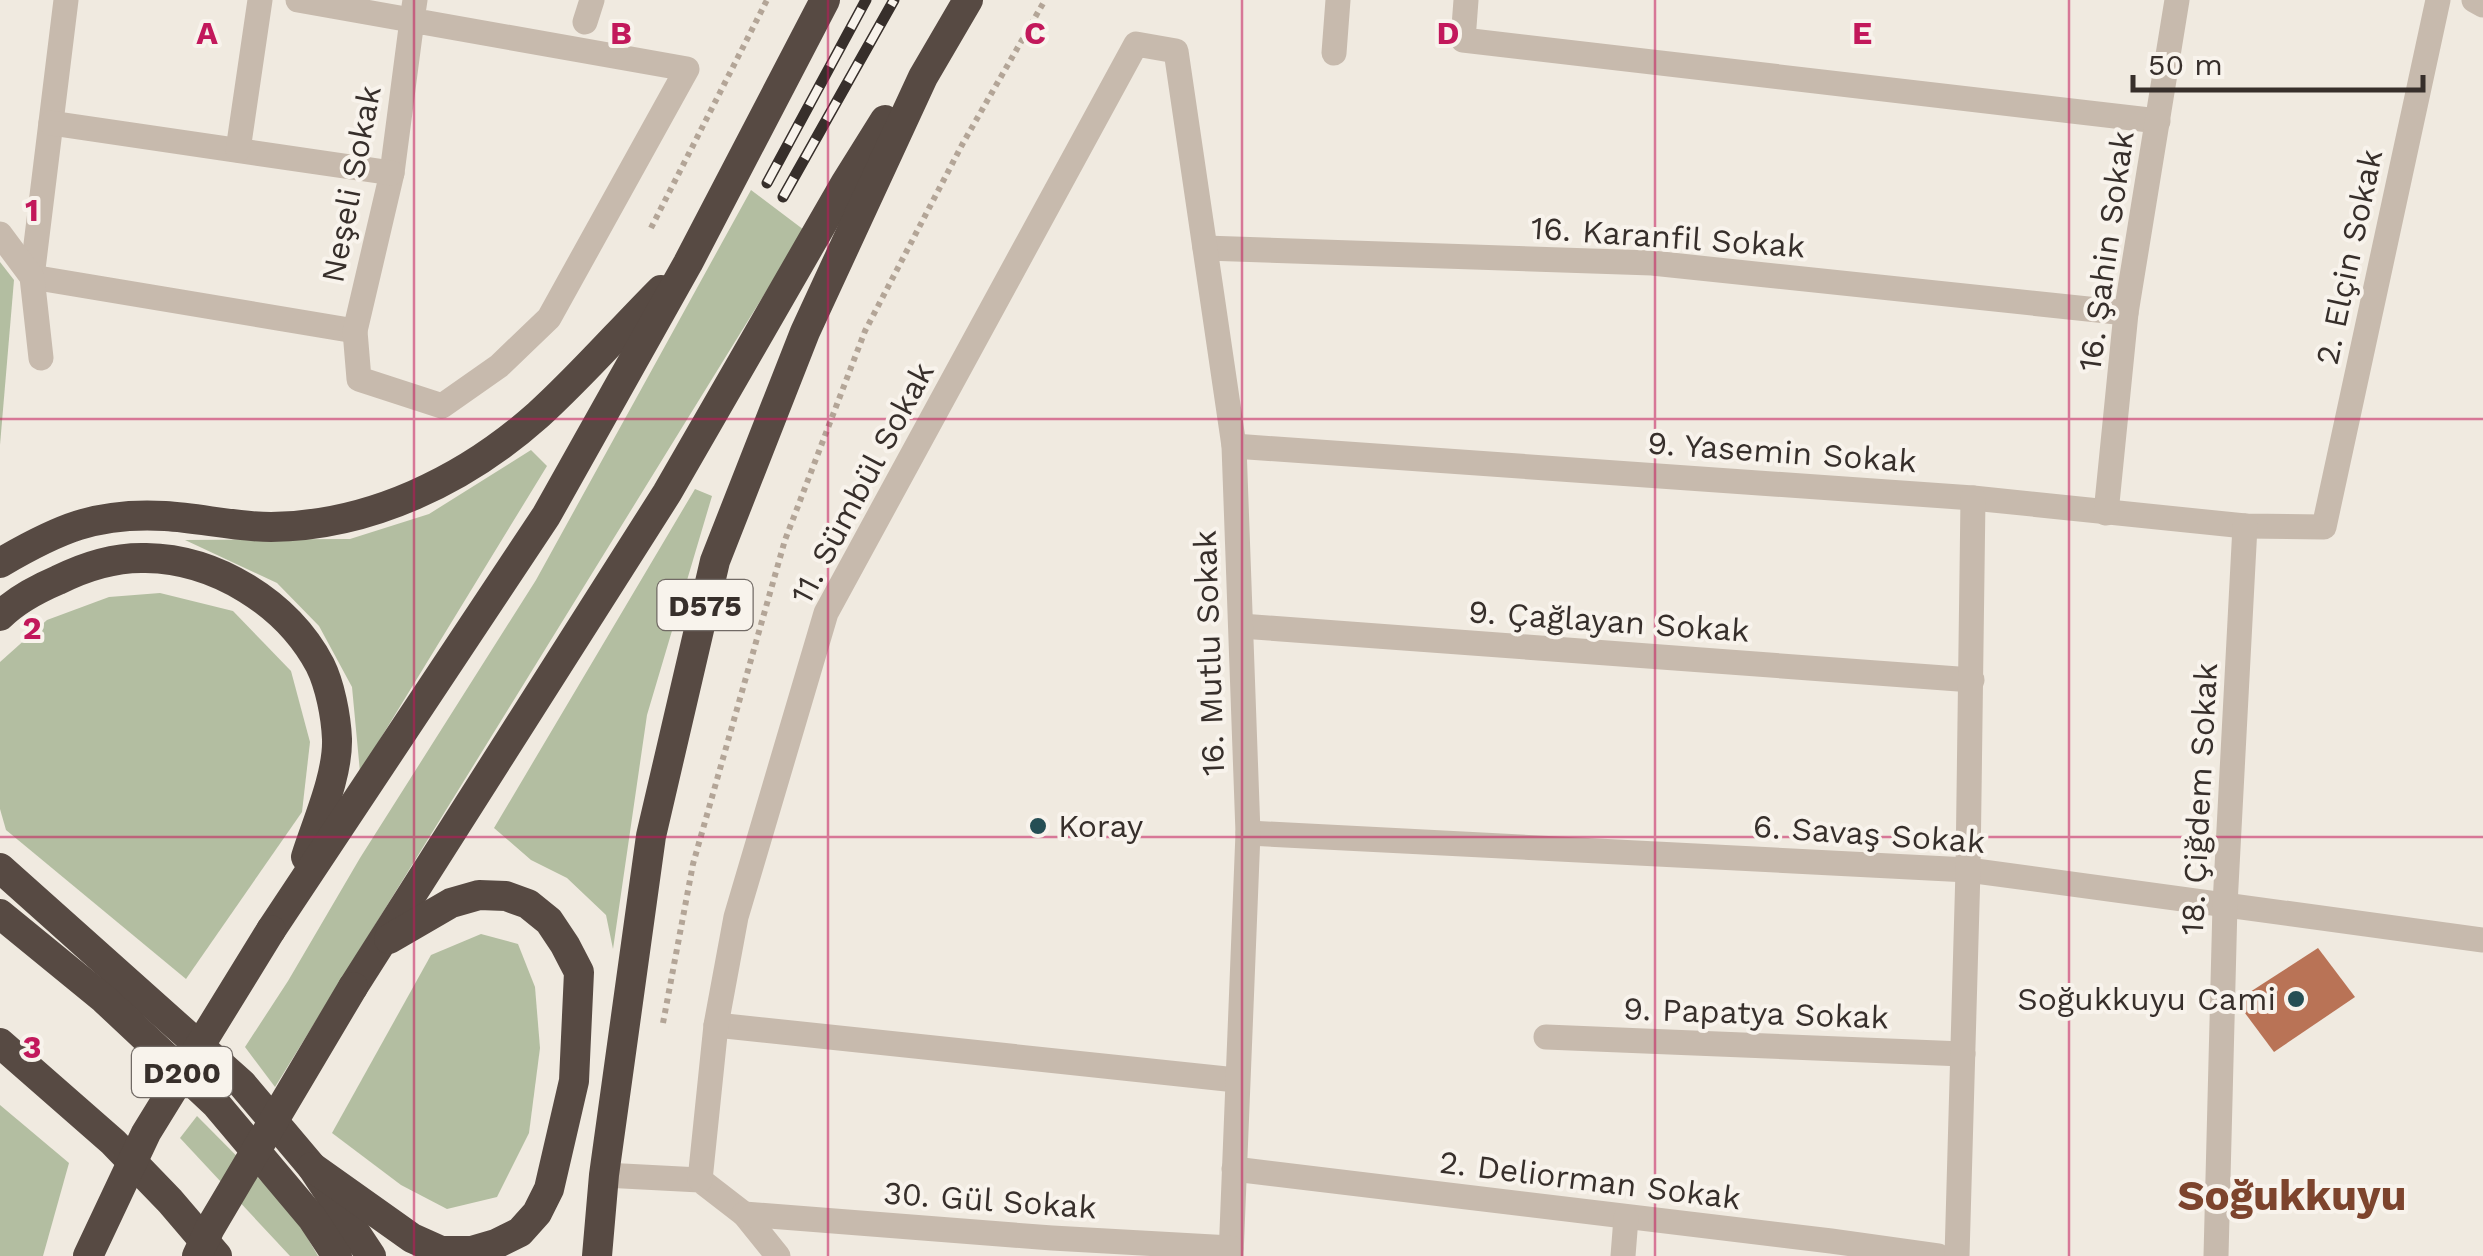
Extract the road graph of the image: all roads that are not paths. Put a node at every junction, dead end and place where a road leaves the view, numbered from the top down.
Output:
1 (66, 0) edge
2 (260, 0) edge
3 (298, 0) edge
4 (825, 0) edge
5 (964, 0) edge
6 (1338, 0) edge
7 (1466, 0) edge
8 (2177, 0) edge
9 (2438, 0) edge
10 (2474, 0) edge
11 (2483, 6) edge
12 (413, 10) edge
13 (1176, 51) joint
14 (1334, 54) dead end
15 (2158, 122) junction
16 (51, 123) junction
17 (238, 150) junction
18 (392, 172) junction
19 (0, 234) edge
20 (1204, 248) junction
21 (688, 263) junction
22 (32, 277) junction
23 (2126, 313) junction
24 (355, 331) junction
25 (41, 358) dead end
26 (1234, 446) junction
27 (1972, 498) junction
28 (2106, 513) junction
29 (2244, 526) junction
30 (2324, 528) joint
31 (0, 563) edge
32 (0, 616) edge
33 (1241, 626) junction
34 (1972, 680) junction
35 (1248, 833) junction
36 (0, 868) edge
37 (1968, 870) junction
38 (294, 894) junction
39 (2225, 905) junction
40 (0, 914) edge
41 (2483, 940) edge
42 (382, 943) junction
43 (716, 1024) junction
44 (1546, 1037) dead end
45 (0, 1043) edge
46 (1963, 1054) junction
47 (1236, 1080) junction
48 (312, 1167) junction
49 (1234, 1169) junction
50 (604, 1175) junction
51 (700, 1180) junction
52 (744, 1214) junction
53 (1626, 1218) junction
54 (1051, 1247) edge
55 (1831, 1248) edge
56 (1231, 1252) edge
57 (88, 1256) edge
58 (196, 1256) edge
59 (217, 1256) edge
60 (338, 1256) edge
61 (372, 1256) edge
62 (597, 1256) edge
63 (778, 1256) edge
64 (1623, 1256) edge
65 (1938, 1256) edge
66 (1957, 1256) edge
67 (2216, 1256) edge

1 - 16 street
2 - 17 street
3 - 12 street
4 - 21 highway
5 - 42 highway
5 - 50 highway, D575
6 - 14 street
7 - 15 street
8 - 15 street, 16. Şahin Sokak
9 - 30 street, 2. Elçin Sokak
10 - 11 street
12 - 18 street, Neşeli Sokak
12 - 24 street, Neşeli Sokak
13 - 20 street, 16. Mutlu Sokak
13 - 43 street, 11. Sümbül Sokak
15 - 23 street, 16. Şahin Sokak
16 - 17 street
16 - 22 street
17 - 18 street
18 - 24 street, Neşeli Sokak
19 - 22 street
20 - 23 street, 16. Karanfil Sokak
20 - 26 street, 16. Mutlu Sokak
21 - 31 highway
21 - 38 highway
22 - 24 street
22 - 25 street
23 - 28 street, 16. Şahin Sokak
26 - 27 street, 9. Yasemin Sokak
26 - 33 street, 16. Mutlu Sokak
27 - 28 street, 9. Yasemin Sokak
27 - 34 street
28 - 29 street, 9. Yasemin Sokak
29 - 30 street, 9. Yasemin Sokak
29 - 39 street, 18. Çiğdem Sokak
32 - 38 highway
33 - 34 street, 9. Çağlayan Sokak
33 - 35 street, 16. Mutlu Sokak
34 - 37 street
35 - 37 street, 6. Savaş Sokak
35 - 47 street, 16. Mutlu Sokak
36 - 48 highway
37 - 39 street, 6. Savaş Sokak
37 - 46 street
38 - 57 highway, bridge
39 - 41 street, 6. Savaş Sokak
39 - 67 street, 18. Çiğdem Sokak
40 - 60 highway, D200
42 - 48 highway
42 - 58 highway, bridge
43 - 47 street
43 - 51 street, 11. Sümbül Sokak
44 - 46 street, 9. Papatya Sokak
45 - 59 highway, D200
46 - 66 street
47 - 49 street, 16. Mutlu Sokak
48 - 61 highway
49 - 53 street, 2. Deliorman Sokak
49 - 56 street, 16. Mutlu Sokak
50 - 51 street
50 - 62 highway, D575
51 - 52 street
52 - 54 street, 30. Gül Sokak
52 - 63 street
53 - 55 street, 2. Deliorman Sokak
53 - 64 street
54 - 56 street, 30. Gül Sokak
55 - 65 street, 2. Deliorman Sokak

